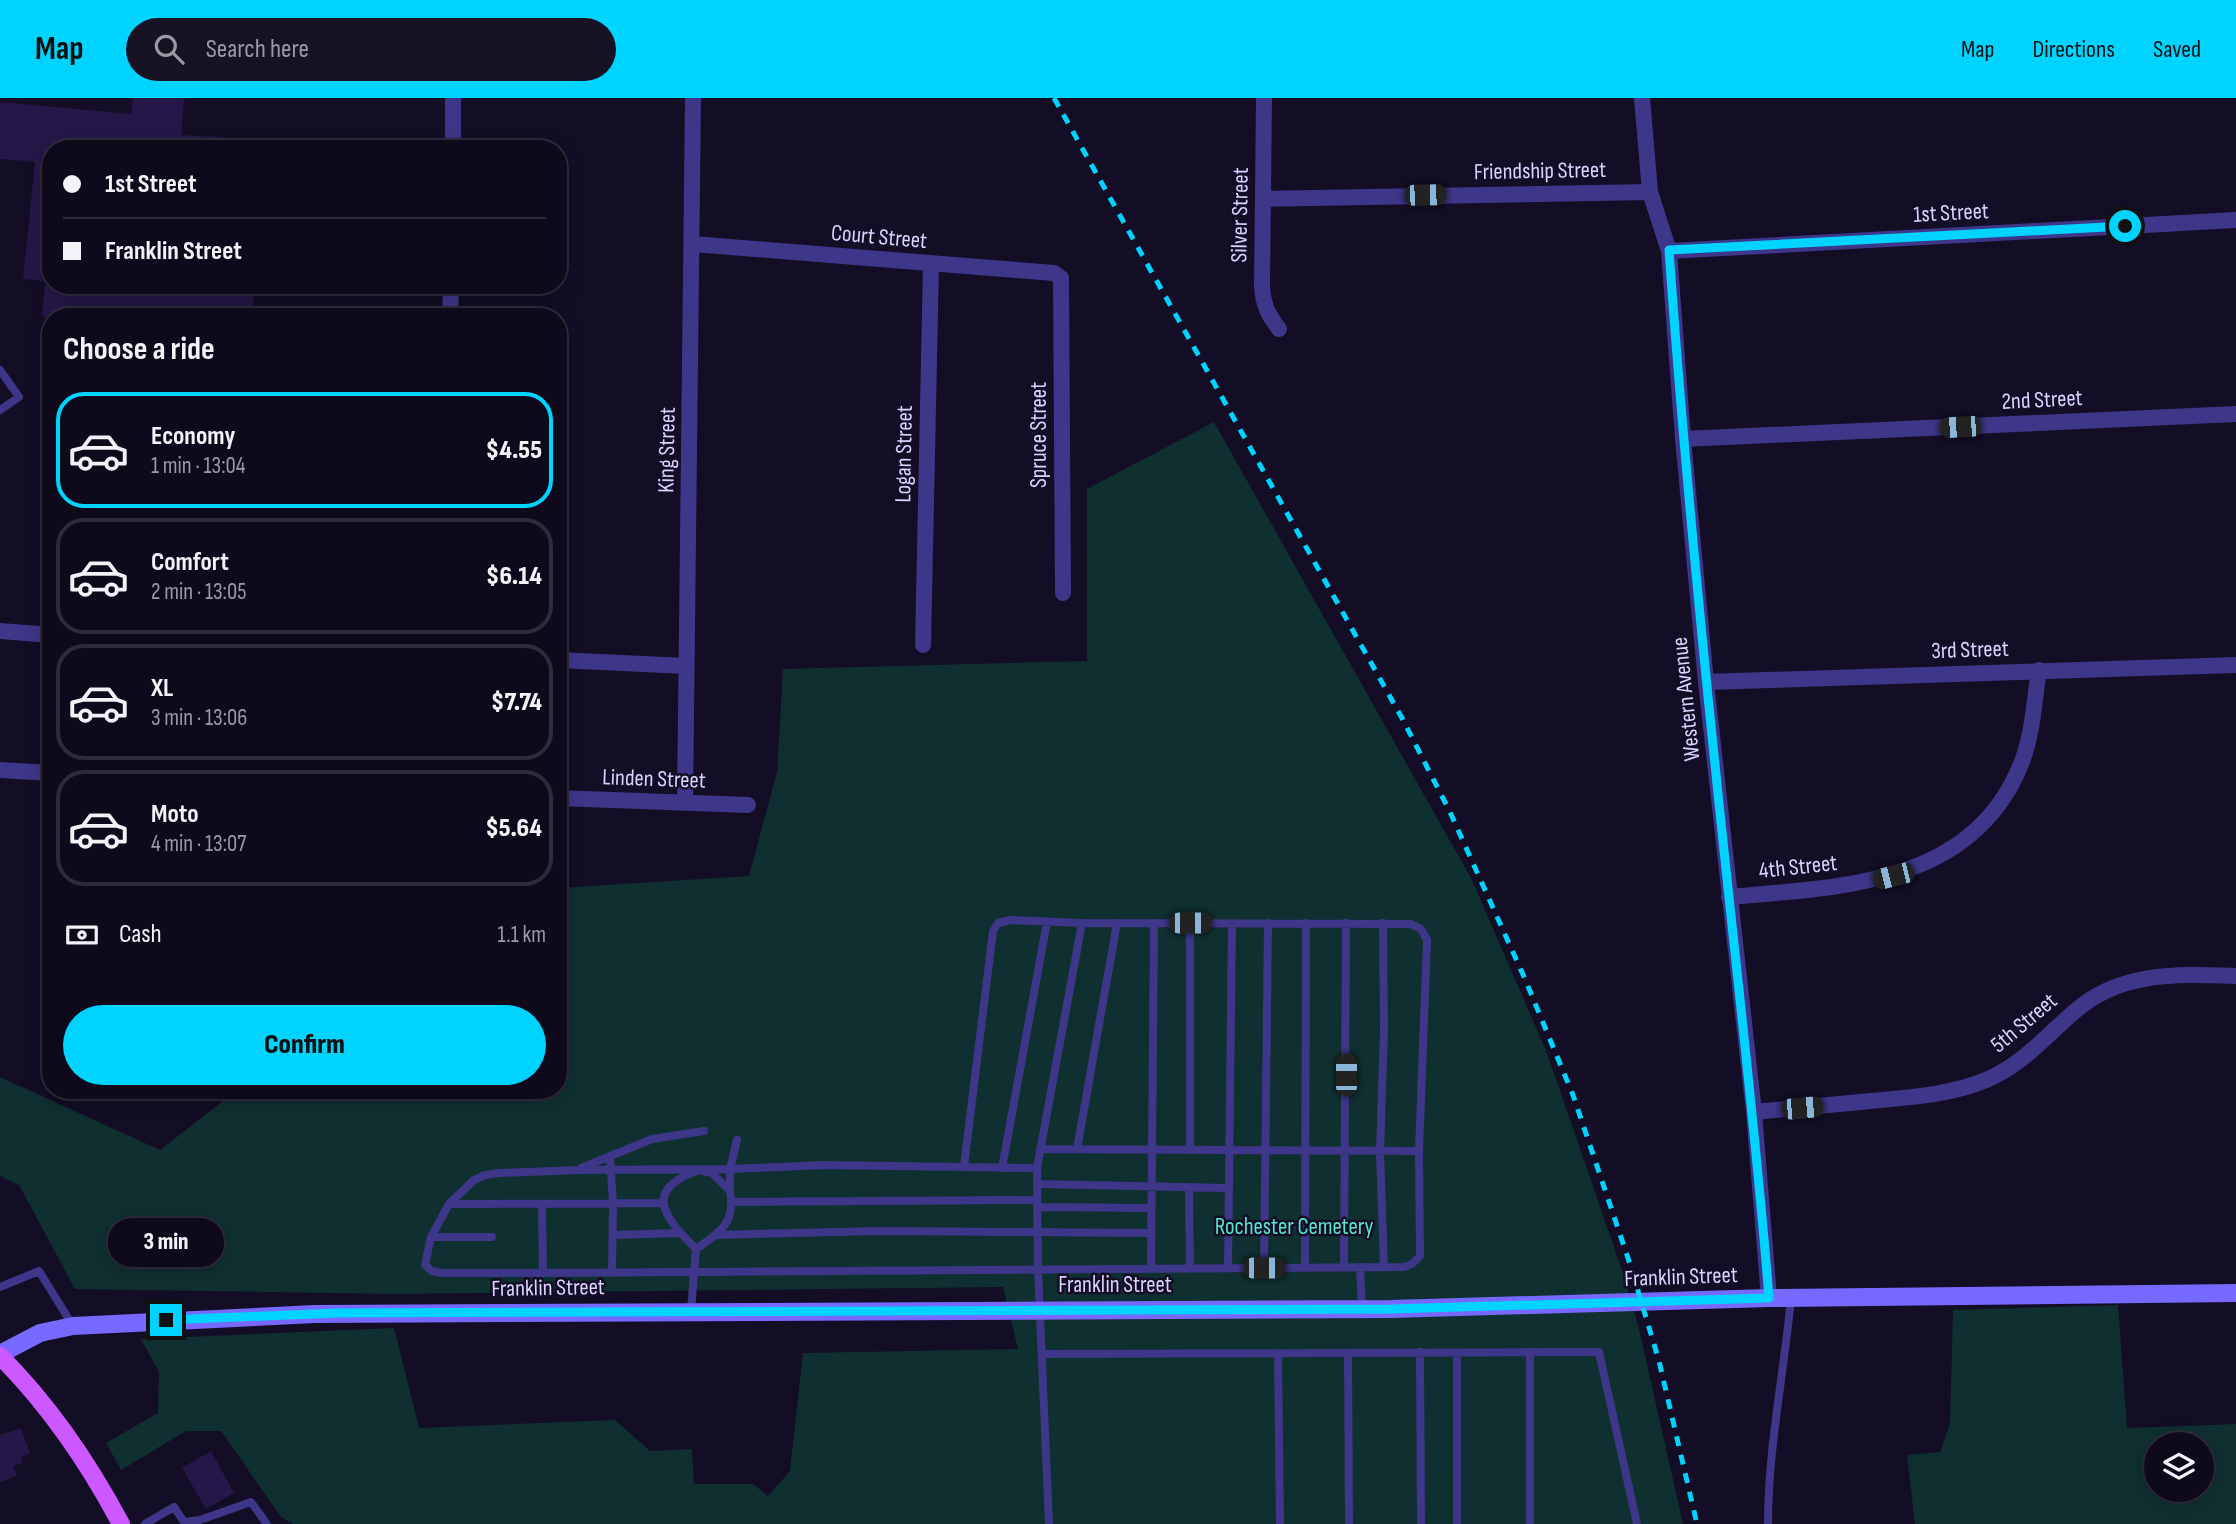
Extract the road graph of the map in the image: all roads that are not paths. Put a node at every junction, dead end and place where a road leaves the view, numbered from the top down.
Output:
1 (453, 98) edge
2 (694, 98) edge
3 (1264, 98) edge
4 (1642, 98) edge
5 (453, 140) edge
6 (1650, 192) junction
7 (1263, 199) junction
8 (2236, 220) edge
9 (693, 244) junction
10 (1669, 250) junction
11 (931, 264) junction
12 (1060, 278) joint
13 (1279, 329) dead end
14 (0, 370) edge
15 (2, 408) edge
16 (2236, 414) edge
17 (1683, 439) junction
18 (1063, 593) dead end
19 (0, 631) edge
20 (42, 634) edge
21 (923, 645) dead end
22 (567, 660) edge
23 (2236, 665) edge
24 (687, 666) junction
25 (2039, 670) junction
26 (1706, 682) junction
27 (0, 771) edge
28 (42, 773) edge
29 (567, 798) edge
30 (685, 803) junction
31 (748, 805) dead end
32 (1729, 897) junction
33 (1047, 922) junction
34 (1082, 923) junction
35 (1117, 923) junction
36 (1154, 923) junction
37 (1190, 923) junction
38 (1268, 923) junction
39 (1306, 923) junction
40 (1346, 923) junction
41 (1383, 923) junction
42 (1232, 924) junction
43 (2236, 976) edge
44 (1754, 1112) junction
45 (704, 1131) dead end
46 (737, 1140) dead end
47 (1040, 1149) junction
48 (1077, 1149) junction
49 (1152, 1149) junction
50 (1190, 1150) junction
51 (1229, 1150) junction
52 (1265, 1150) junction
53 (1305, 1150) junction
54 (1346, 1151) junction
55 (1380, 1151) junction
56 (1419, 1151) junction
57 (610, 1156) junction
58 (964, 1166) junction
59 (1002, 1168) junction
60 (1037, 1168) junction
61 (730, 1169) junction
62 (578, 1170) junction
63 (611, 1170) junction
64 (699, 1170) junction
65 (1037, 1184) junction
66 (1152, 1188) junction
67 (1189, 1188) junction
68 (1229, 1188) junction
69 (730, 1191) junction
70 (732, 1202) junction
71 (664, 1203) junction
72 (449, 1204) junction
73 (613, 1204) junction
74 (1037, 1204) junction
75 (542, 1205) junction
76 (1151, 1208) junction
77 (1037, 1232) junction
78 (680, 1233) junction
79 (1151, 1233) junction
80 (716, 1234) junction
81 (613, 1235) junction
82 (431, 1237) junction
83 (492, 1237) dead end
84 (696, 1249) junction
85 (1305, 1267) junction
86 (1344, 1267) junction
87 (1360, 1267) junction
88 (1384, 1267) junction
89 (1190, 1268) junction
90 (1228, 1268) junction
91 (1264, 1268) junction
92 (1038, 1269) junction
93 (1151, 1269) junction
94 (693, 1272) junction
95 (543, 1273) junction
96 (612, 1273) junction
97 (0, 1287) edge
98 (2236, 1293) edge
99 (1769, 1298) junction
100 (1791, 1298) junction
101 (1362, 1309) junction
102 (1041, 1310) junction
103 (691, 1311) junction
104 (73, 1326) junction
105 (1420, 1352) junction
106 (1530, 1352) junction
107 (1278, 1353) junction
108 (1348, 1353) junction
109 (1457, 1353) junction
110 (1043, 1354) junction
111 (0, 1355) edge
112 (121, 1524) edge
113 (145, 1524) edge
114 (267, 1524) edge
115 (1049, 1524) edge
116 (1279, 1524) edge
117 (1349, 1524) edge
118 (1421, 1524) edge
119 (1457, 1524) edge
120 (1530, 1524) edge
121 (1637, 1524) edge
122 (1768, 1524) edge

1 - 5 street
2 - 9 street, King Street
3 - 7 street, Silver Street
4 - 6 street, Western Avenue
6 - 7 street, Friendship Street
6 - 10 street, Western Avenue
7 - 13 street, Silver Street
8 - 10 street, 1st Street
9 - 11 street, Court Street
9 - 24 street, King Street
10 - 17 street, Western Avenue
11 - 12 street, Court Street
11 - 21 street, Logan Street
12 - 18 street, Spruce Street
14 - 15 lane
16 - 17 street, 2nd Street
17 - 26 street, Western Avenue
19 - 20 street
22 - 24 street
23 - 25 street, 3rd Street
24 - 30 street, King Street
25 - 26 street, 3rd Street
25 - 32 street, 4th Street
26 - 32 street, Western Avenue
27 - 28 street
29 - 30 street, Linden Street
30 - 31 street, Linden Street
32 - 44 street, Western Avenue
33 - 34 lane
33 - 58 lane
33 - 59 lane
34 - 35 lane
34 - 47 lane
35 - 36 lane
35 - 48 lane
36 - 37 lane
36 - 49 lane
37 - 42 lane
37 - 50 lane
38 - 39 lane
38 - 42 lane
38 - 52 lane
39 - 40 lane
39 - 53 lane
40 - 41 lane
40 - 54 lane
41 - 55 lane
41 - 56 lane
42 - 51 lane
43 - 44 street, 5th Street
44 - 99 street, Western Avenue
45 - 57 lane
46 - 61 lane
47 - 48 lane
47 - 60 lane
48 - 49 lane
49 - 50 lane
49 - 66 lane
50 - 51 lane
51 - 52 lane
51 - 68 lane
52 - 53 lane
52 - 91 lane
53 - 54 lane
53 - 85 lane
54 - 55 lane
54 - 86 lane
55 - 56 lane
55 - 88 lane
56 - 88 lane
57 - 62 lane
57 - 63 lane
58 - 59 lane
58 - 61 lane
59 - 60 lane
60 - 65 lane
61 - 64 lane
61 - 69 lane
62 - 63 lane
62 - 72 lane
63 - 64 lane
63 - 73 lane
64 - 69 lane
64 - 71 lane
65 - 66 lane
65 - 74 lane
66 - 67 lane
66 - 76 lane
67 - 68 lane
67 - 89 lane
68 - 90 lane
69 - 70 lane
70 - 74 lane
70 - 80 lane
71 - 73 lane
71 - 78 lane
72 - 75 lane
72 - 82 lane
73 - 75 lane
73 - 81 lane
74 - 76 lane
74 - 77 lane
75 - 95 lane
76 - 79 lane
77 - 79 lane
77 - 80 lane
77 - 92 lane
78 - 81 lane
78 - 84 lane
79 - 93 lane
80 - 84 lane
81 - 96 lane
82 - 83 lane
82 - 95 lane
84 - 94 lane
85 - 86 lane
85 - 91 lane
86 - 87 lane
87 - 88 lane
87 - 101 lane
89 - 90 lane
89 - 93 lane
90 - 91 lane
92 - 93 lane
92 - 94 lane
92 - 102 lane
94 - 96 lane
94 - 103 lane
95 - 96 lane
97 - 104 lane
98 - 100 street, Franklin Street
99 - 100 street, Franklin Street
99 - 101 street, Franklin Street
100 - 122 lane
101 - 102 street, Franklin Street
102 - 103 street, Franklin Street
102 - 110 lane
103 - 104 street, Franklin Street
104 - 111 street, Franklin Street
105 - 108 lane
105 - 109 lane
105 - 118 lane
106 - 109 lane
106 - 120 lane
106 - 121 lane
107 - 108 lane
107 - 110 lane
107 - 116 lane
108 - 117 lane
109 - 119 lane
110 - 115 lane
111 - 112 main road
113 - 114 lane

